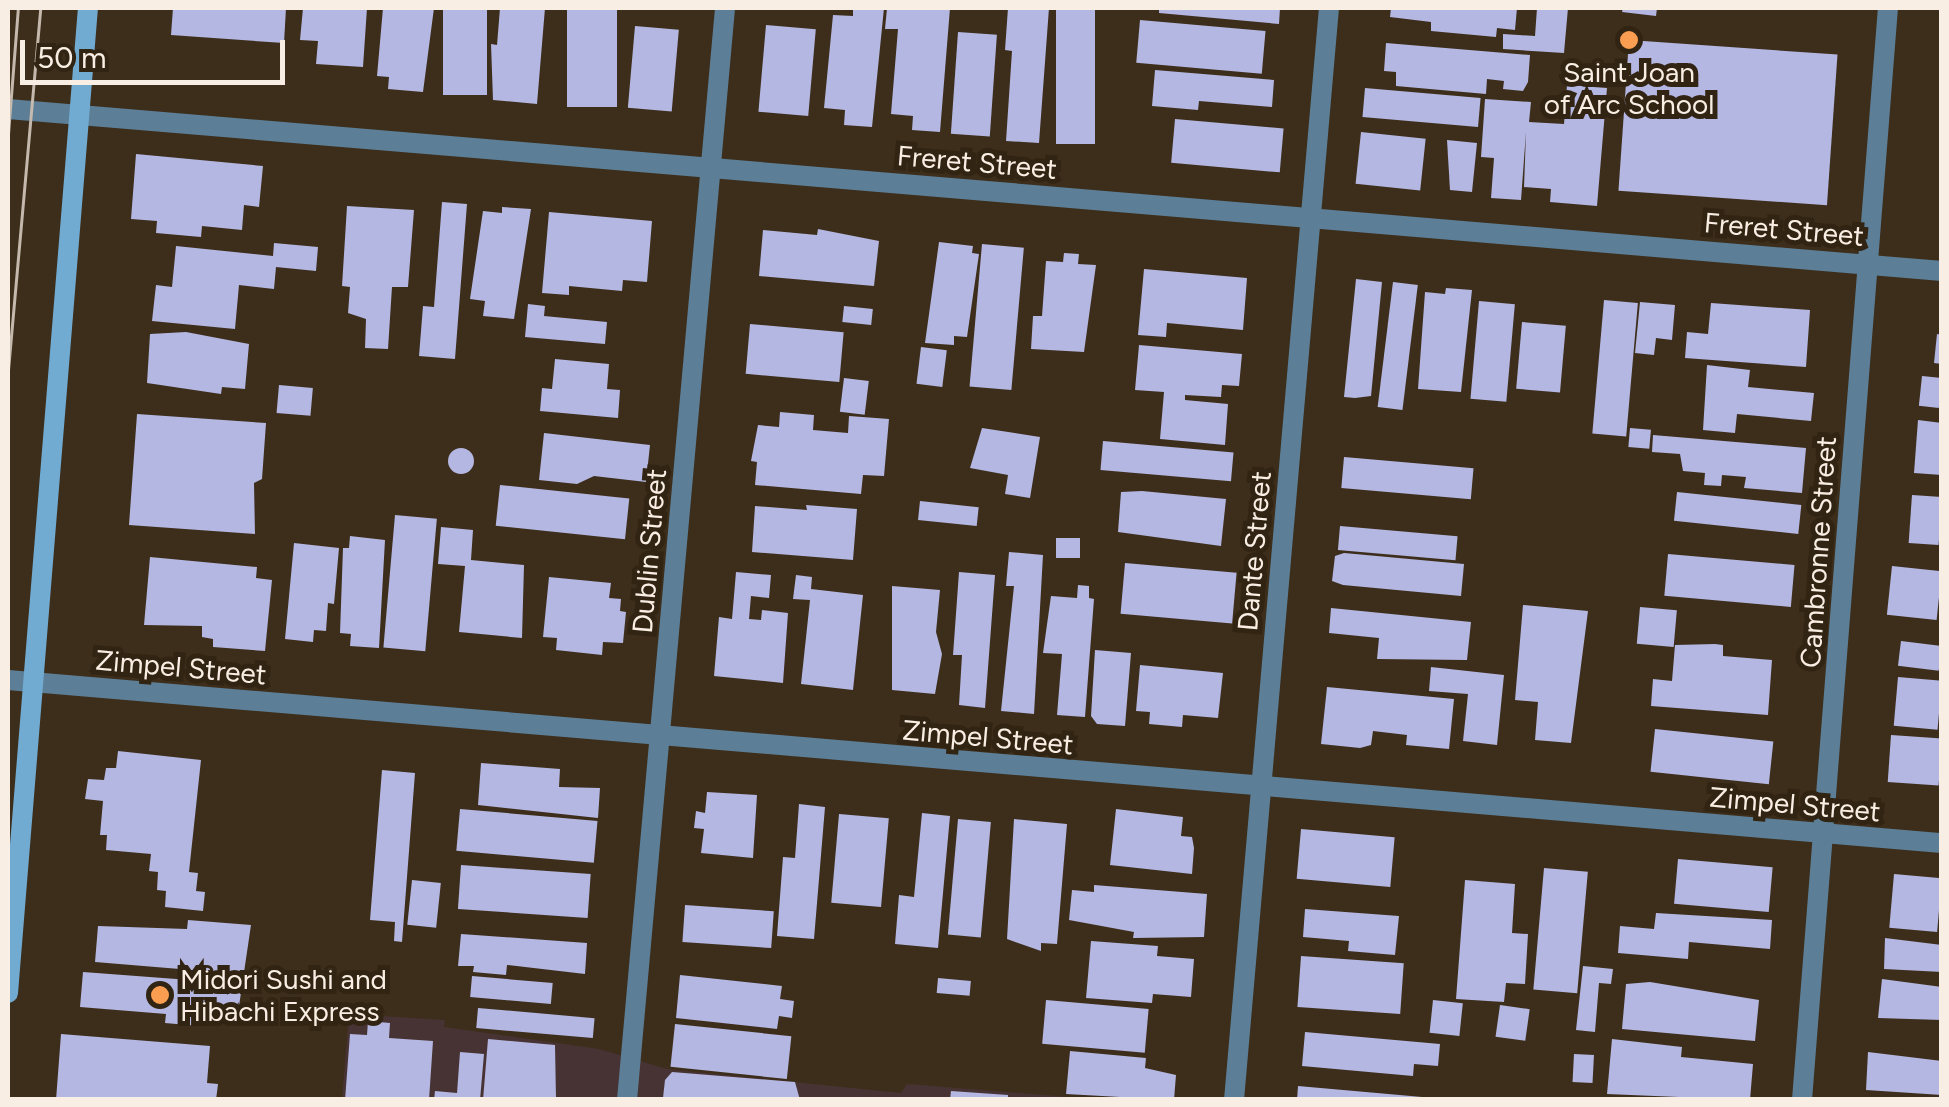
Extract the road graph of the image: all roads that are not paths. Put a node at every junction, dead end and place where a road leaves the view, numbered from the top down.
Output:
1 (88, 8) edge
2 (725, 8) edge
3 (1330, 8) edge
4 (1888, 8) edge
5 (8, 109) edge
6 (78, 114) junction
7 (712, 167) junction
8 (1311, 218) junction
9 (1865, 264) junction
10 (1942, 271) edge
11 (8, 680) edge
12 (30, 681) junction
13 (660, 736) junction
14 (1261, 789) junction
15 (1826, 833) junction
16 (1942, 843) edge
17 (8, 993) edge
18 (627, 1100) edge
19 (1234, 1100) edge
20 (1802, 1100) edge

1 - 6 main road
2 - 7 street, Dublin Street
3 - 8 street, Dante Street
4 - 9 street, Cambronne Street
5 - 6 street, Freret Street
6 - 7 street, Freret Street
6 - 12 main road
7 - 8 street, Freret Street
7 - 13 street, Dublin Street
8 - 9 street, Freret Street
8 - 14 street, Dante Street
9 - 10 street, Freret Street
9 - 15 street, Cambronne Street
11 - 12 street, Zimpel Street
12 - 13 street, Zimpel Street
12 - 17 main road
13 - 14 street, Zimpel Street
13 - 18 street, Dublin Street
14 - 15 street, Zimpel Street
14 - 19 street, Dante Street
15 - 16 street, Zimpel Street
15 - 20 street, Cambronne Street

